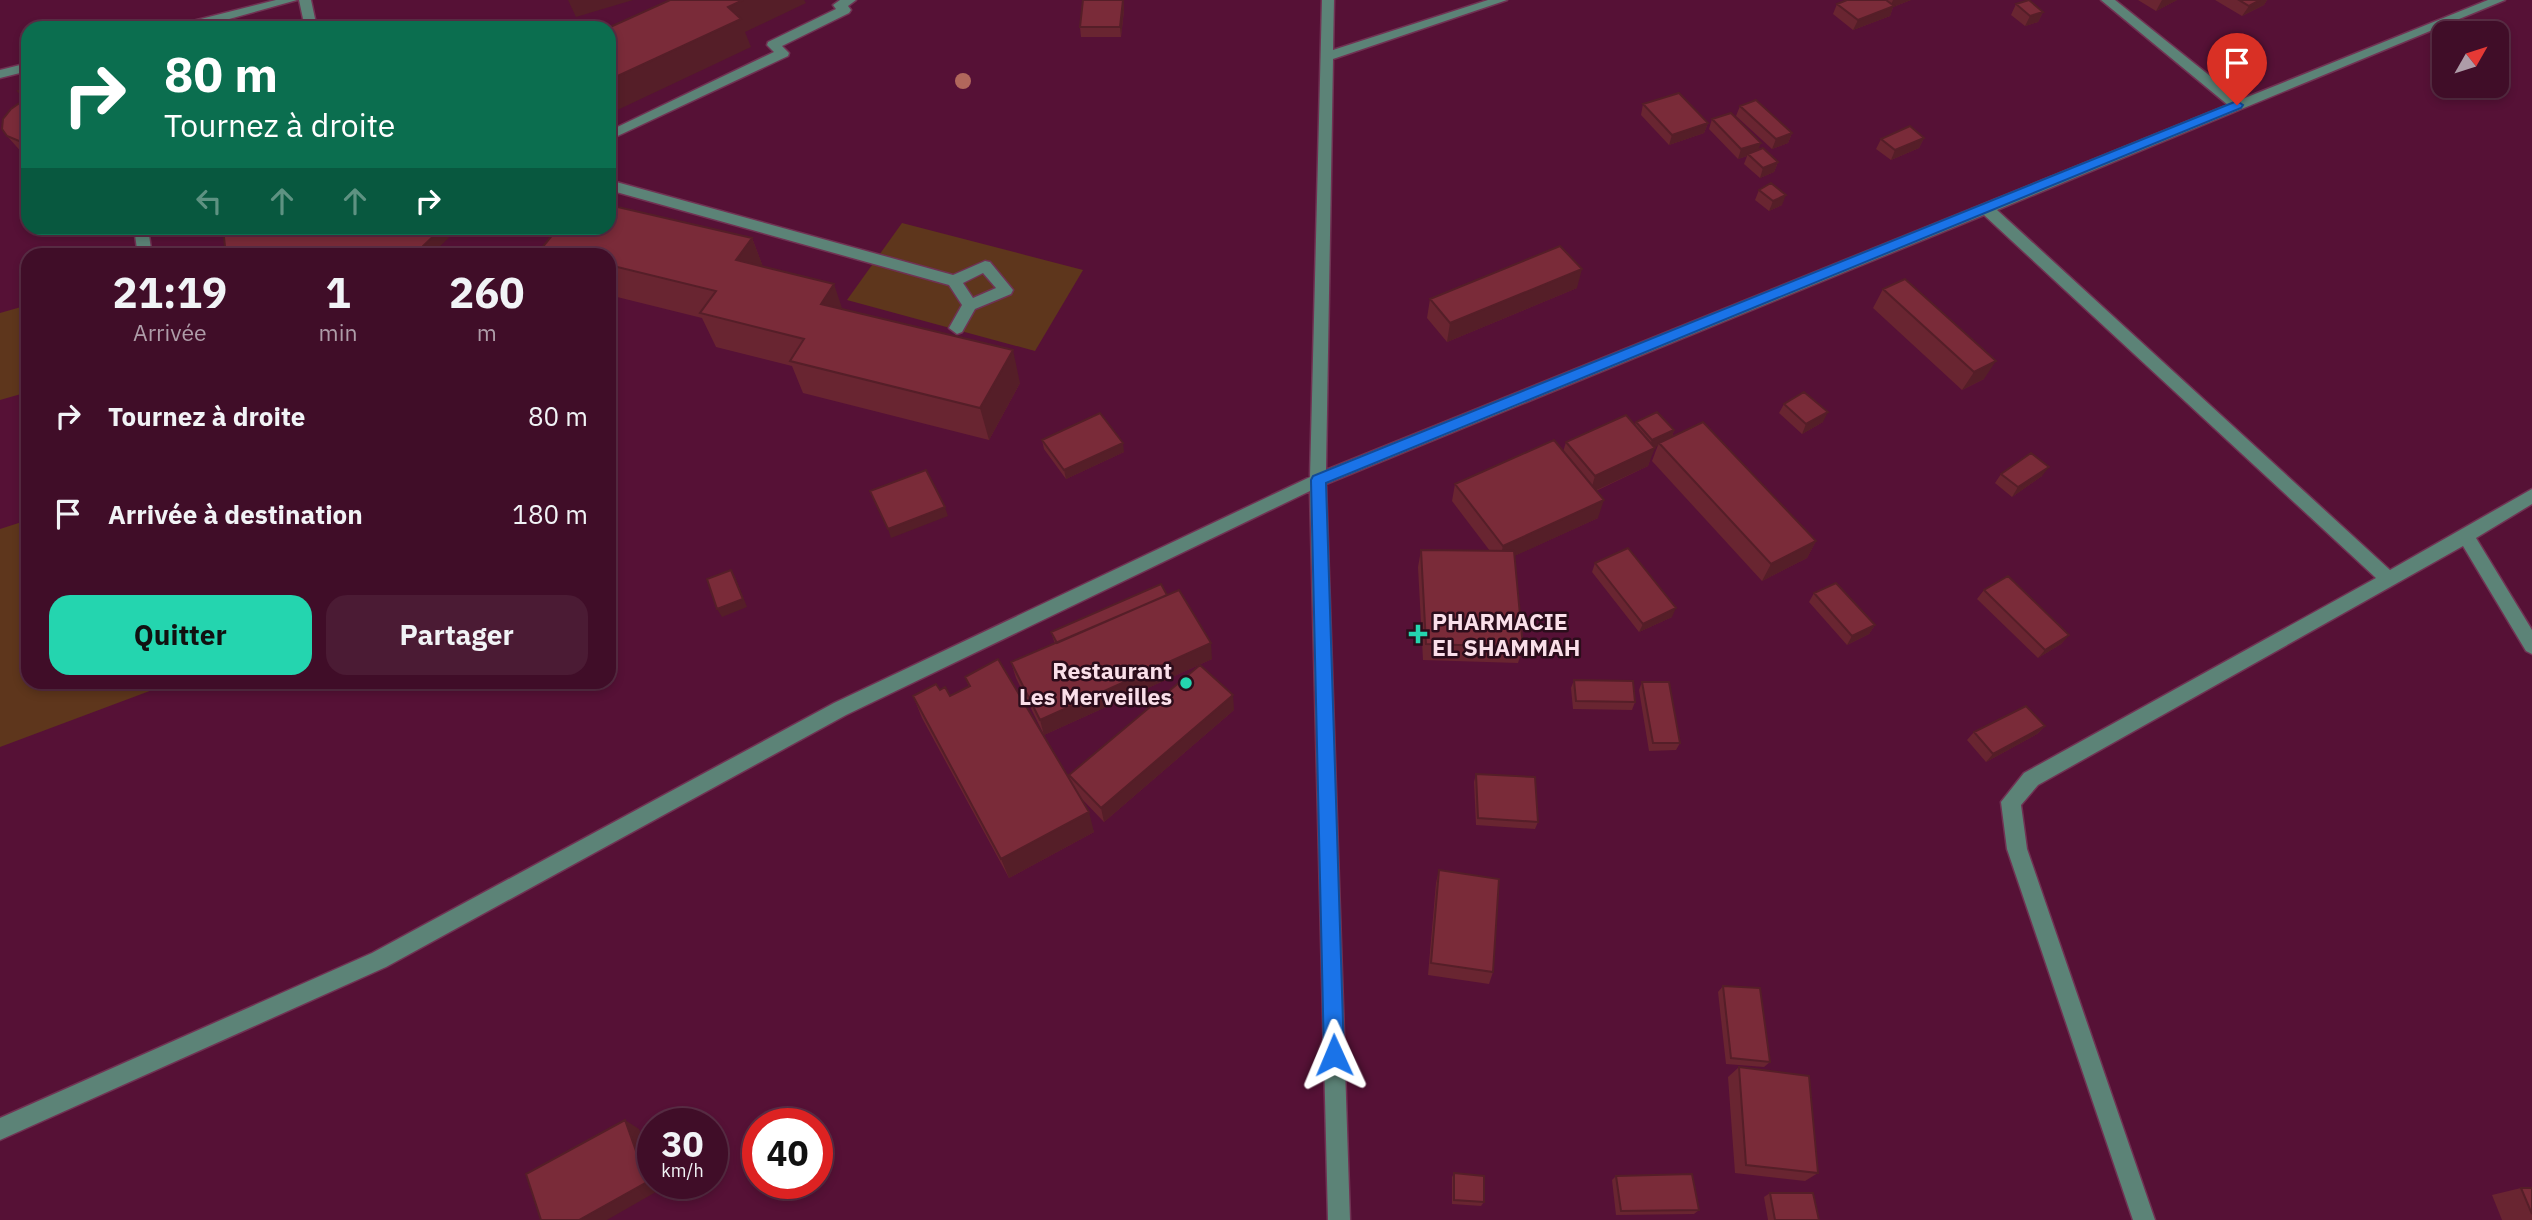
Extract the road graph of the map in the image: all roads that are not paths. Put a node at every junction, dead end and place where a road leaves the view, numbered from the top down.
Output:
1 (291, 0) edge
2 (305, 0) edge
3 (850, 0) edge
4 (1328, 0) edge
5 (1501, 0) edge
6 (2107, 0) edge
7 (2499, 0) edge
8 (209, 21) edge
9 (310, 21) edge
10 (1326, 57) junction
11 (21, 69) edge
12 (0, 74) edge
13 (2237, 105) junction
14 (616, 133) edge
15 (616, 187) edge
16 (1986, 208) junction
17 (954, 281) junction
18 (970, 305) junction
19 (957, 328) dead end
20 (1318, 480) junction
21 (2532, 496) edge
22 (2466, 536) junction
23 (2389, 579) junction
24 (2532, 646) edge
25 (0, 1129) edge
26 (1339, 1220) edge
27 (2144, 1220) edge

1 - 8 street
2 - 9 street
3 - 14 street
4 - 10 street
5 - 10 street
6 - 13 street
7 - 13 street
10 - 20 street
11 - 12 street
13 - 16 street
15 - 17 street
16 - 20 street
16 - 23 street
17 - 18 street
17 - 18 street
18 - 19 street
20 - 25 street
20 - 26 street
21 - 22 street
22 - 23 street
22 - 24 street
23 - 27 street

